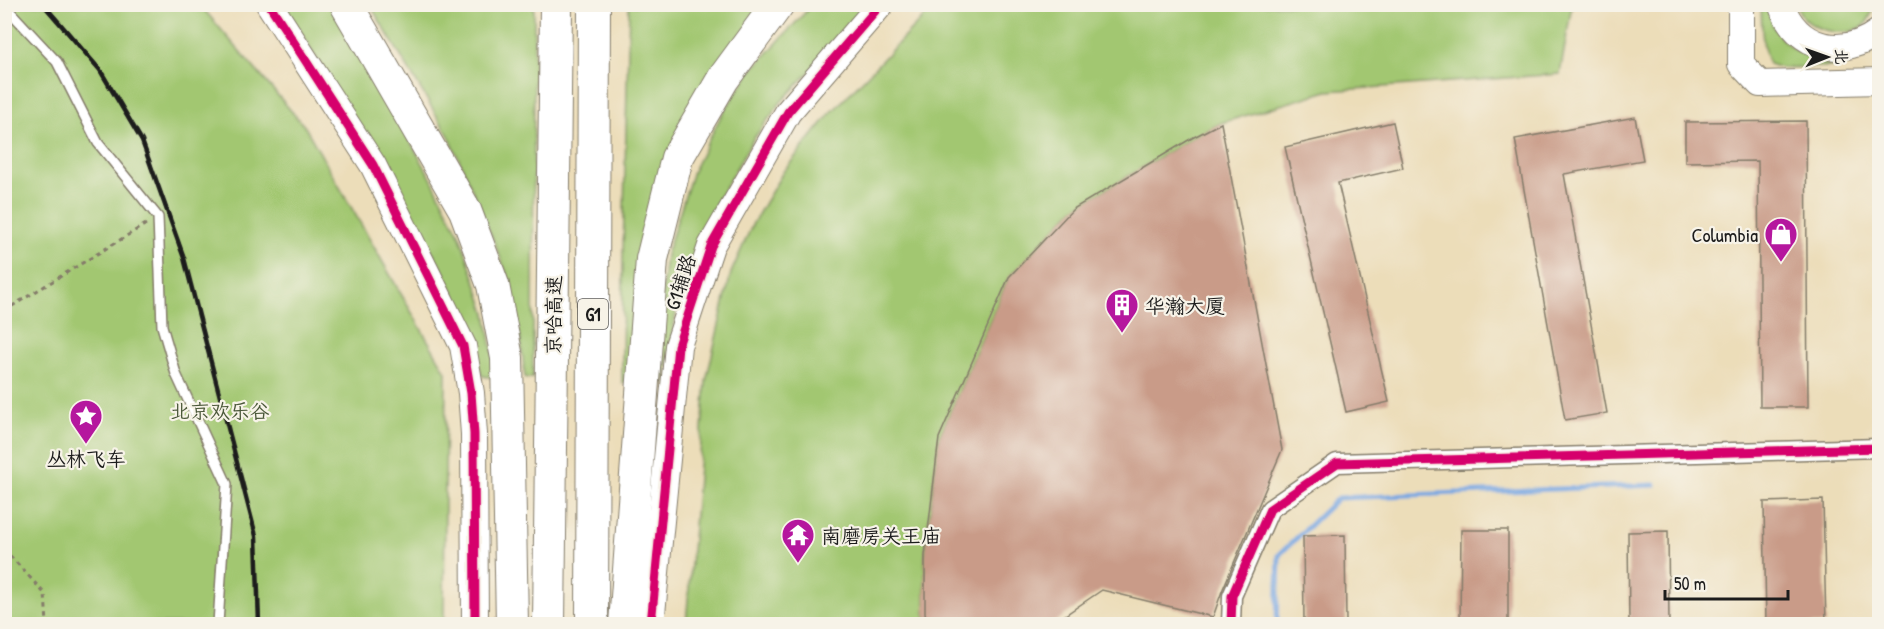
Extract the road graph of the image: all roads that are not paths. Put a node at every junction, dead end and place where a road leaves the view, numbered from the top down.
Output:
1 (269, 4) edge
2 (346, 4) edge
3 (556, 4) edge
4 (594, 4) edge
5 (778, 4) edge
6 (881, 4) edge
7 (1741, 4) edge
8 (1781, 4) edge
9 (4, 5) edge
10 (1880, 31) edge
11 (1880, 81) edge
12 (1880, 448) edge
13 (218, 624) edge
14 (475, 624) edge
15 (512, 624) edge
16 (549, 624) edge
17 (592, 624) edge
18 (625, 624) edge
19 (651, 624) edge
20 (1231, 624) edge

1 - 14 street
2 - 15 highway
3 - 16 highway, 京哈高速 / G1
4 - 17 highway, 京哈高速 / G1
5 - 18 highway
6 - 19 street, G1辅路
7 - 11 street
8 - 10 street
9 - 13 lane
12 - 20 street

